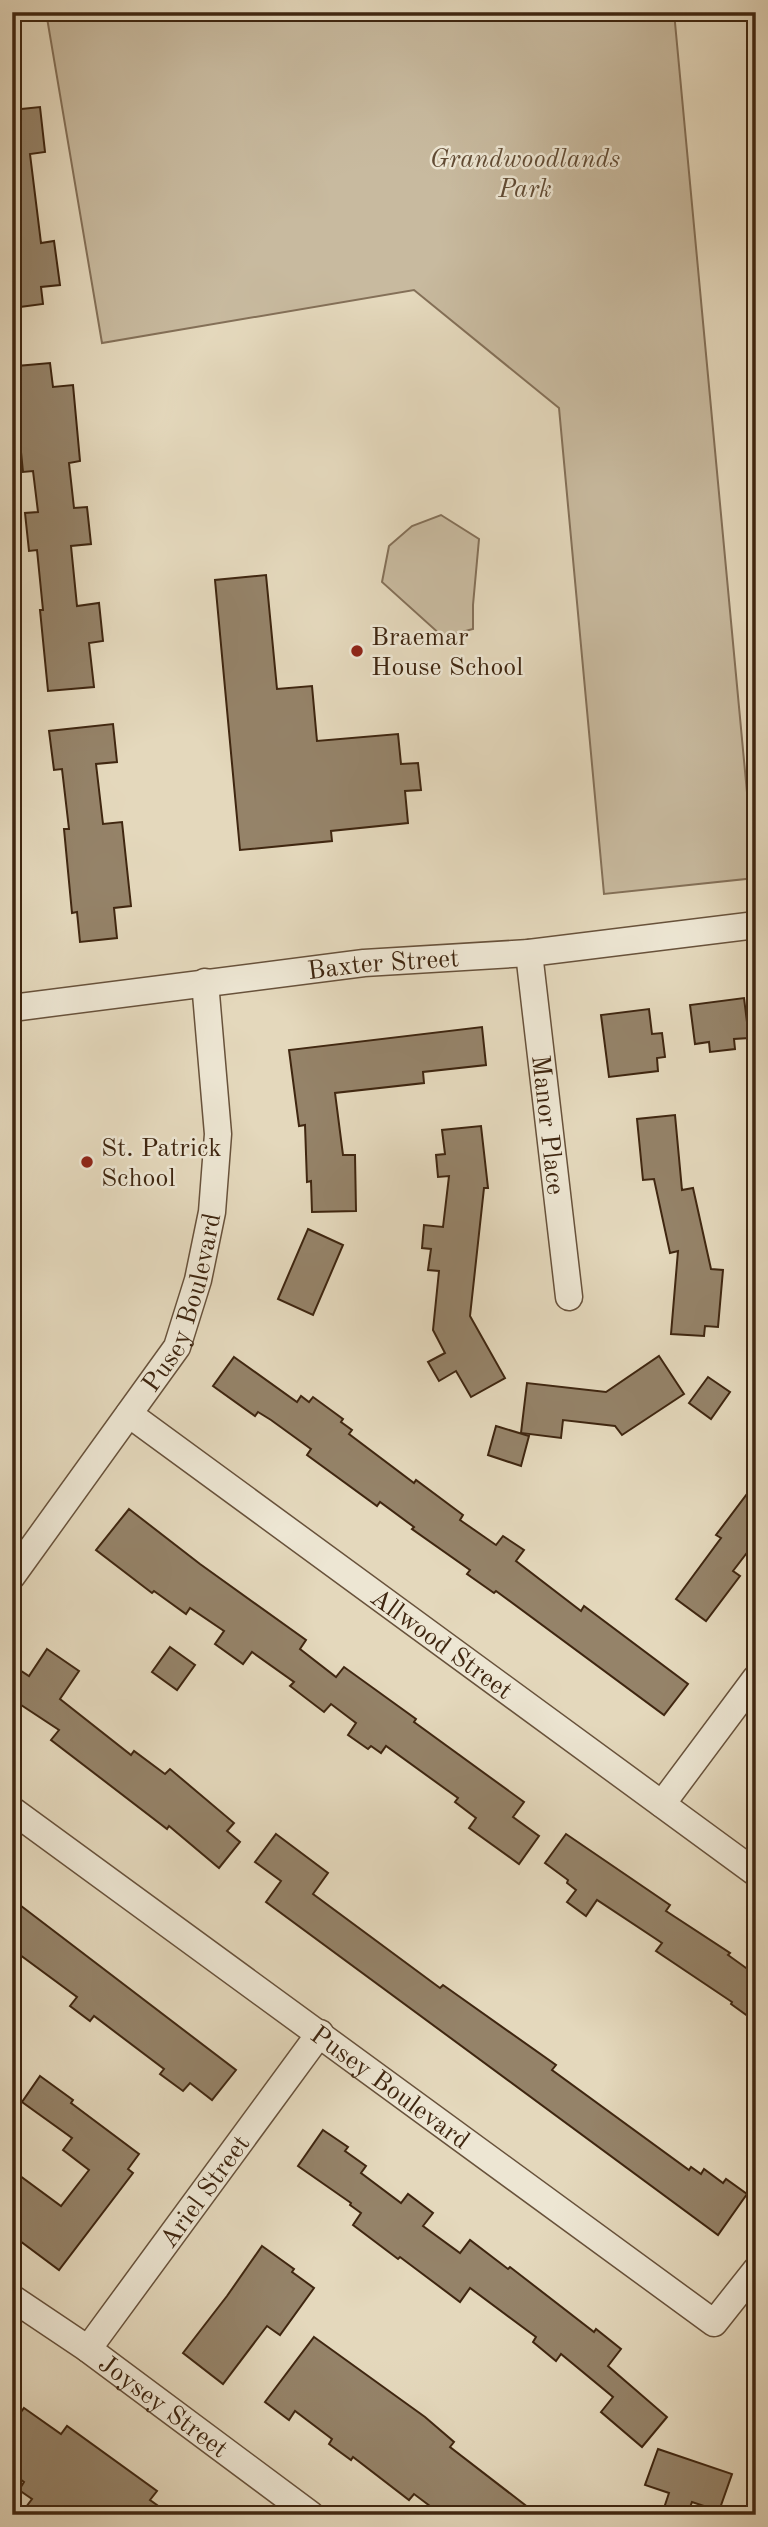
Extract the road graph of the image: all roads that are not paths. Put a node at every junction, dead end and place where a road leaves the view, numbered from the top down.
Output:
1 (756, 925) edge
2 (529, 953) junction
3 (205, 982) junction
4 (12, 1008) edge
5 (569, 1297) dead end
6 (129, 1413) junction
7 (12, 1576) edge
8 (756, 1678) edge
9 (662, 1804) junction
10 (12, 1810) edge
11 (756, 1873) edge
12 (320, 2033) junction
13 (756, 2270) edge
14 (12, 2298) edge
15 (88, 2349) junction
16 (311, 2515) edge

1 - 2 street, Baxter Street
2 - 3 street, Baxter Street
2 - 5 street, Manor Place
3 - 4 street, Baxter Street
3 - 6 street, Pusey Boulevard
6 - 7 street, Pusey Boulevard
6 - 9 street, Allwood Street
8 - 9 street
9 - 11 street, Allwood Street
10 - 12 street, Pusey Boulevard
12 - 13 street, Pusey Boulevard
12 - 15 street, Ariel Street
14 - 15 street, Joysey Street
15 - 16 street, Joysey Street

